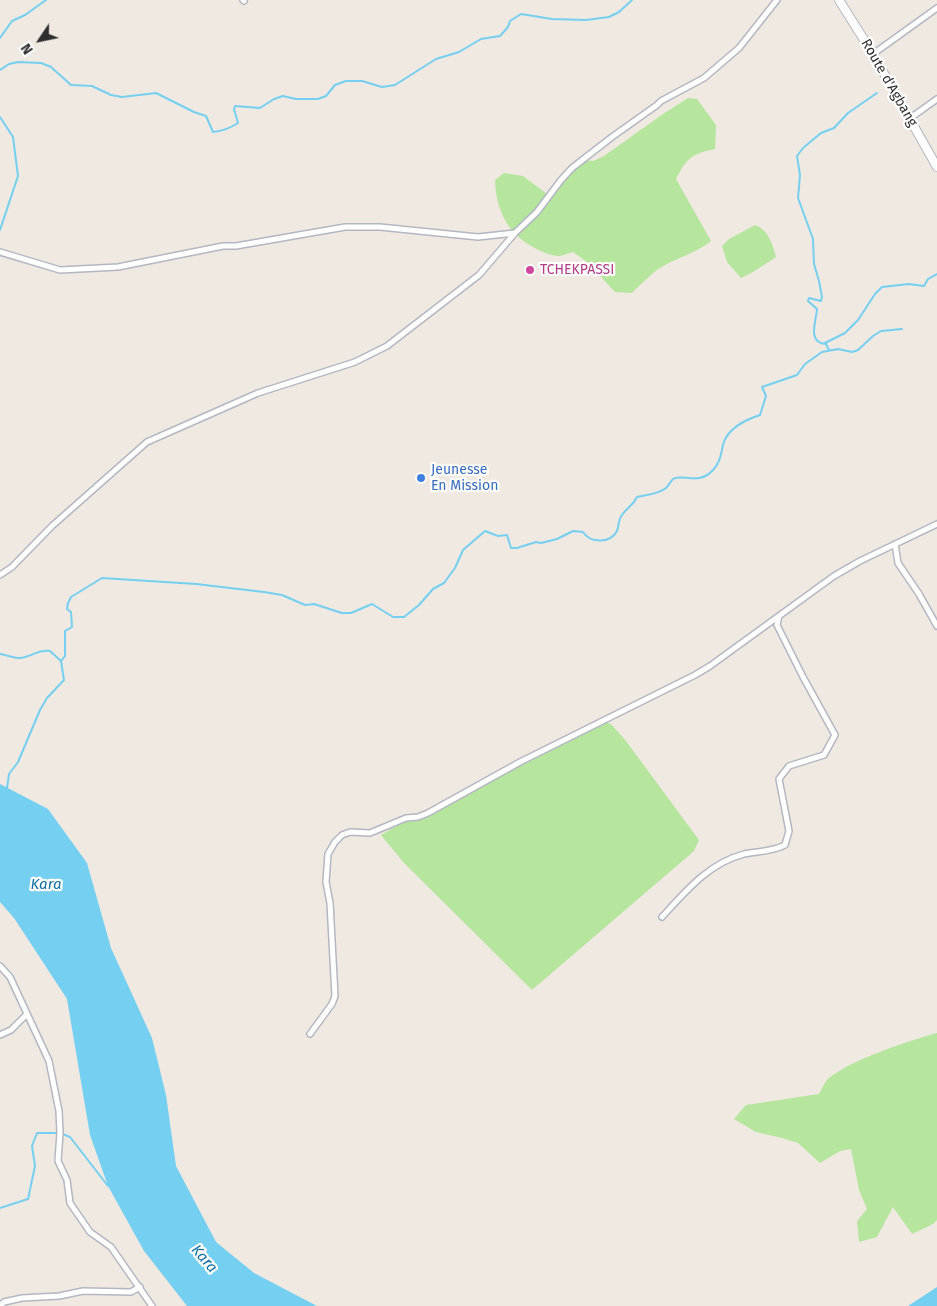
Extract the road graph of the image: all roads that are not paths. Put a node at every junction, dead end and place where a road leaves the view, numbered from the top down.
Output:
1 (778, 0) edge
2 (839, 0) edge
3 (937, 8) edge
4 (874, 54) junction
5 (937, 99) edge
6 (909, 119) junction
7 (937, 167) edge
8 (515, 233) junction
9 (0, 252) edge
10 (937, 524) edge
11 (895, 544) junction
12 (0, 575) edge
13 (779, 615) junction
14 (937, 626) edge
15 (662, 916) dead end
16 (0, 966) edge
17 (27, 1014) junction
18 (310, 1034) dead end
19 (0, 1035) edge
20 (140, 1287) junction
21 (0, 1306) edge
22 (152, 1306) edge

1 - 8 street
2 - 4 main road, Route d'Agbang
3 - 4 street
4 - 6 main road, Route d'Agbang
5 - 6 street
6 - 7 main road, Route d'Agbang
8 - 9 street
8 - 12 street
10 - 11 street
11 - 13 street
11 - 14 street
13 - 15 street
13 - 18 street
16 - 17 street
17 - 19 street
17 - 20 street
20 - 21 street
20 - 22 street

